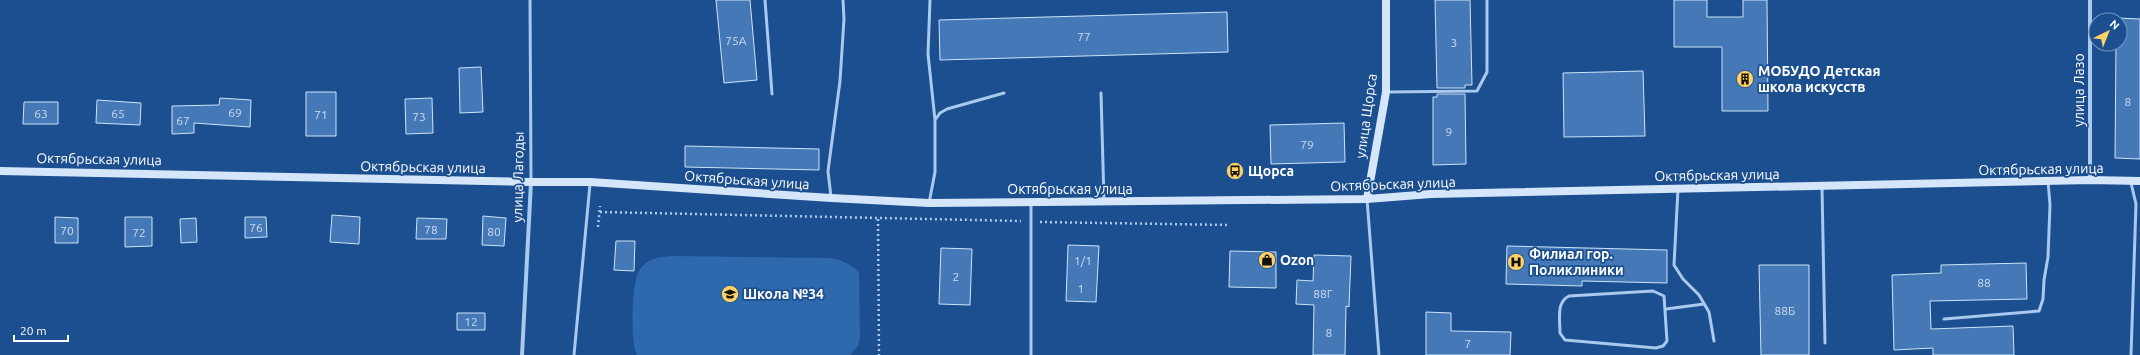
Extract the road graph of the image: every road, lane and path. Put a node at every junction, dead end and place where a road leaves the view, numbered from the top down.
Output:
1 (530, 0) edge
2 (765, 0) edge
3 (843, 0) edge
4 (930, 0) edge
5 (1386, 0) edge
6 (1487, 0) edge
7 (2090, 0) edge
8 (1386, 92) junction
9 (1004, 93) dead end
10 (1101, 93) dead end
11 (772, 94) dead end
12 (936, 120) junction
13 (0, 171) edge
14 (2090, 180) junction
15 (2048, 181) junction
16 (2131, 181) junction
17 (2140, 181) edge
18 (531, 182) junction
19 (590, 182) junction
20 (1822, 186) junction
21 (1678, 189) junction
22 (831, 198) junction
23 (1367, 199) junction
24 (1031, 202) junction
25 (1104, 202) junction
26 (929, 203) junction
27 (600, 212) dead end
28 (878, 219) junction
29 (1031, 222) junction
30 (1230, 225) dead end
31 (1704, 304) junction
32 (1666, 309) junction
33 (1944, 319) dead end
34 (1714, 341) dead end
35 (1825, 343) dead end
36 (522, 355) edge
37 (574, 355) edge
38 (879, 355) edge
39 (1031, 355) edge
40 (1379, 355) edge
41 (2132, 355) edge

1 - 18 lane, улица Лагоды
2 - 11 lane
3 - 22 lane
4 - 12 lane
5 - 8 main road, улица Щорса
6 - 8 lane
7 - 14 street, улица Лазо
8 - 23 main road, улица Щорса
9 - 12 lane
10 - 25 lane
12 - 26 lane
13 - 18 main road, Октябрьская улица
14 - 15 main road, Октябрьская улица
14 - 16 main road, Октябрьская улица
15 - 20 main road, Октябрьская улица
15 - 33 lane
16 - 17 main road, Октябрьская улица
16 - 41 lane
18 - 19 main road, Октябрьская улица
18 - 36 street, улица Лагоды
19 - 22 main road, Октябрьская улица
19 - 37 lane
20 - 21 main road, Октябрьская улица
20 - 35 lane
21 - 23 main road, Октябрьская улица
21 - 31 lane
22 - 26 main road, Октябрьская улица
23 - 25 main road, Октябрьская улица
23 - 40 lane, улица Щорса
24 - 25 main road, Октябрьская улица
24 - 26 main road, Октябрьская улица
24 - 29 lane
27 - 28 path
28 - 29 path
28 - 38 path
29 - 30 path
29 - 39 lane
31 - 32 lane
31 - 34 lane
32 - 32 lane

